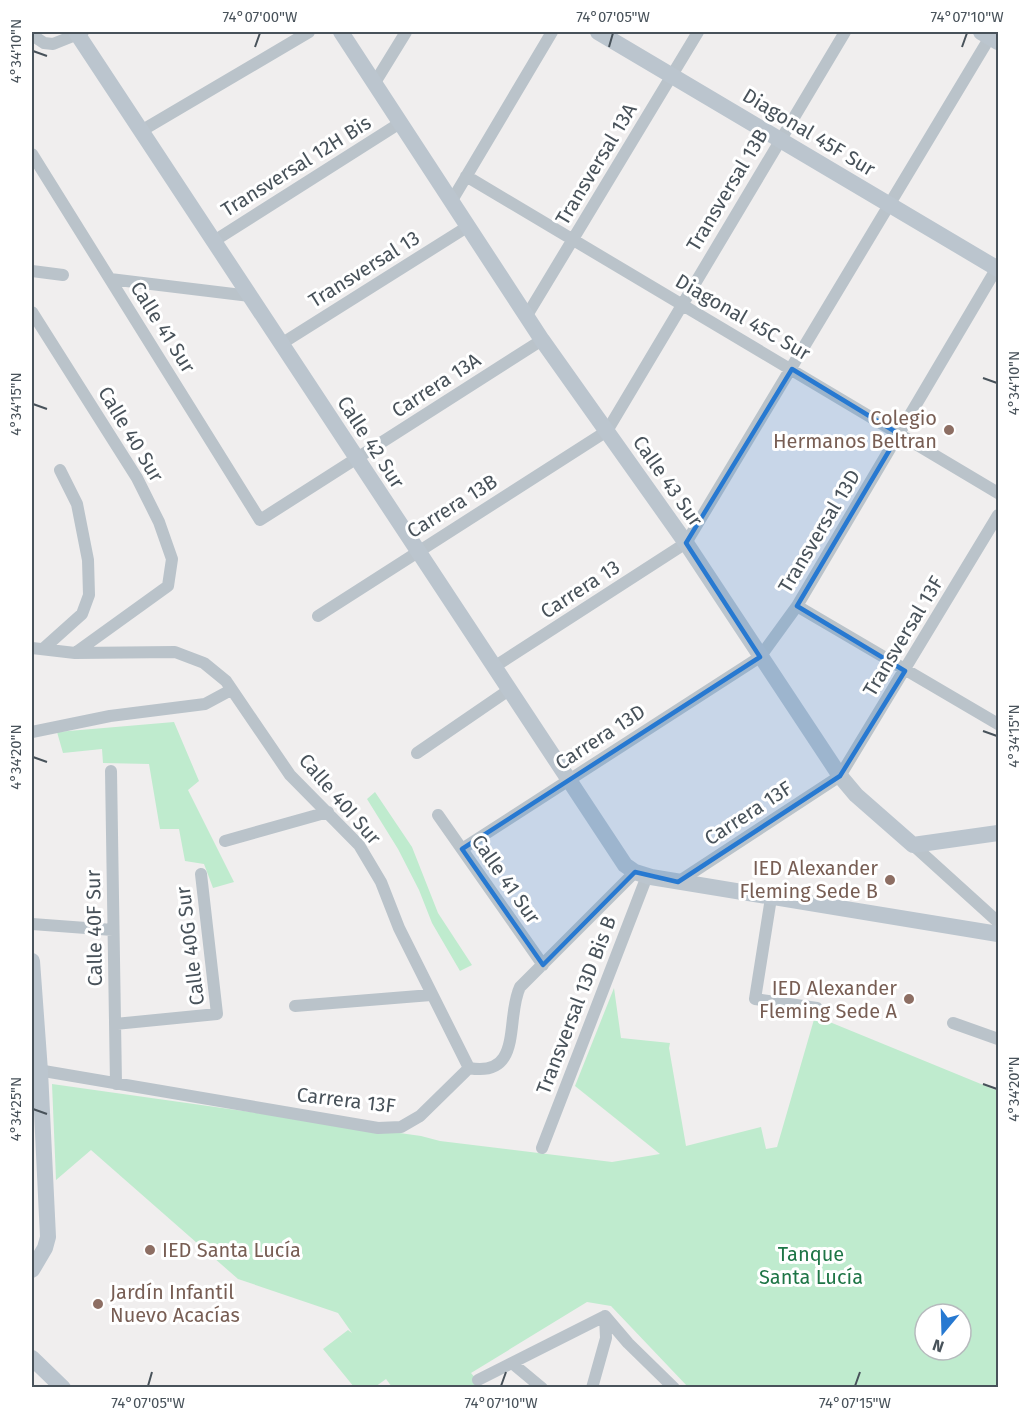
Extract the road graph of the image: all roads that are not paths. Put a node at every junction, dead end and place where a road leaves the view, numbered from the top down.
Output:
1 (309, 32) edge
2 (341, 32) edge
3 (406, 32) edge
4 (552, 32) edge
5 (598, 32) edge
6 (698, 32) edge
7 (845, 32) edge
8 (80, 33) edge
9 (32, 35) edge
10 (990, 37) edge
11 (672, 75) junction
12 (374, 84) junction
13 (400, 123) junction
14 (141, 130) junction
15 (781, 140) junction
16 (32, 154) edge
17 (466, 176) junction
18 (451, 202) junction
19 (890, 205) junction
20 (467, 227) junction
21 (573, 240) junction
22 (214, 241) junction
23 (998, 267) edge
24 (32, 271) edge
25 (63, 275) dead end
26 (110, 279) junction
27 (250, 296) junction
28 (681, 304) junction
29 (32, 312) edge
30 (526, 317) junction
31 (542, 340) junction
32 (281, 344) junction
33 (792, 369) junction
34 (607, 431) junction
35 (899, 434) junction
36 (357, 459) junction
37 (60, 470) dead end
38 (999, 493) edge
39 (999, 515) edge
40 (260, 520) joint
41 (686, 543) junction
42 (418, 551) junction
43 (797, 606) junction
44 (318, 616) dead end
45 (38, 648) edge
46 (75, 653) junction
47 (760, 657) junction
48 (494, 667) junction
49 (905, 671) junction
50 (231, 690) junction
51 (509, 690) junction
52 (999, 723) edge
53 (32, 732) edge
54 (417, 753) dead end
55 (111, 771) dead end
56 (840, 776) junction
57 (568, 780) junction
58 (328, 812) junction
59 (438, 815) dead end
60 (999, 833) edge
61 (225, 841) dead end
62 (913, 845) junction
63 (462, 849) junction
64 (201, 874) dead end
65 (641, 874) junction
66 (678, 882) junction
67 (771, 898) junction
68 (999, 922) edge
69 (32, 924) edge
70 (113, 930) junction
71 (999, 934) edge
72 (32, 961) edge
73 (543, 965) junction
74 (431, 995) junction
75 (295, 1006) dead end
76 (817, 1008) dead end
77 (953, 1023) dead end
78 (115, 1024) junction
79 (999, 1039) edge
80 (469, 1068) junction
81 (36, 1070) edge
82 (116, 1084) junction
83 (37, 1127) edge
84 (542, 1148) dead end
85 (32, 1270) edge
86 (605, 1316) junction
87 (32, 1358) edge
88 (512, 1363) junction
89 (478, 1380) dead end
90 (63, 1388) edge
91 (542, 1388) edge
92 (592, 1388) edge
93 (674, 1388) edge

1 - 14 street
2 - 12 street, Calle 43 Sur
3 - 12 street
4 - 17 street
5 - 11 street, Diagonal 45F Sur
6 - 11 street, Transversal 13A
7 - 15 street, Transversal 13B
8 - 9 street
8 - 14 street, Calle 42 Sur
10 - 19 street
11 - 15 street, Diagonal 45F Sur
11 - 21 street, Transversal 13A
12 - 13 street, Calle 43 Sur
13 - 18 street, Calle 43 Sur
13 - 22 street, Transversal 12H Bis
14 - 22 street, Calle 42 Sur
15 - 19 street, Diagonal 45F Sur
15 - 28 street, Transversal 13B
16 - 26 street, Calle 41 Sur
17 - 18 street
17 - 21 street, Diagonal 45C Sur
18 - 20 street, Calle 43 Sur
19 - 23 street, Diagonal 45F Sur
19 - 33 street
20 - 30 street, Calle 43 Sur
20 - 32 street, Transversal 13
21 - 28 street, Diagonal 45C Sur
21 - 30 street, Transversal 13A
22 - 27 street, Calle 42 Sur
23 - 35 street, Transversal 13D
24 - 25 street
26 - 27 street
26 - 40 street, Calle 41 Sur
27 - 32 street, Calle 42 Sur
28 - 33 street, Diagonal 45C Sur
28 - 34 street, Transversal 13B
29 - 46 street, Calle 40 Sur
30 - 31 street, Calle 43 Sur
31 - 34 street, Calle 43 Sur
31 - 36 street, Carrera 13A
32 - 36 street, Calle 42 Sur
33 - 35 street, Diagonal 45C Sur
33 - 41 street
34 - 41 street, Calle 43 Sur
34 - 42 street, Carrera 13B
35 - 38 street, Diagonal 45C Sur
35 - 43 street, Transversal 13D
36 - 40 street, Carrera 13A
36 - 42 street, Calle 42 Sur
37 - 45 street
39 - 49 street, Transversal 13F
41 - 47 street, Calle 43 Sur
41 - 48 street, Carrera 13
42 - 44 street, Carrera 13B
42 - 48 street, Calle 42 Sur
43 - 47 street, Transversal 13D
43 - 49 street
45 - 46 street
46 - 50 street, Calle 40I Sur
47 - 56 street, Calle 43 Sur
47 - 57 street, Carrera 13D
48 - 51 street, Calle 42 Sur
49 - 52 street
49 - 56 street, Transversal 13F
50 - 53 street
50 - 58 street, Calle 40I Sur
51 - 54 street
51 - 57 street, Calle 42 Sur
55 - 70 street, Calle 40F Sur
56 - 62 street, Calle 43 Sur
56 - 66 street, Carrera 13F
57 - 63 street, Carrera 13D
57 - 65 street, Calle 42 Sur
58 - 61 street
58 - 74 street, Calle 40I Sur
59 - 63 street, Calle 41 Sur
60 - 62 street
62 - 68 street, Calle 43 Sur
63 - 73 street, Calle 41 Sur
64 - 78 street, Calle 40G Sur
65 - 66 street
65 - 73 street
65 - 84 street, Transversal 13D Bis B
66 - 67 street
67 - 71 street
67 - 76 street
69 - 70 street
70 - 78 street, Calle 40F Sur
72 - 81 street
73 - 80 street
74 - 75 street
74 - 80 street, Calle 40I Sur
77 - 79 street
78 - 82 street, Calle 40F Sur
80 - 82 street, Carrera 13F
81 - 82 street, Carrera 13F
81 - 83 street
83 - 85 street
86 - 88 street
86 - 92 street
86 - 93 street
87 - 90 street
88 - 89 street
88 - 91 street

